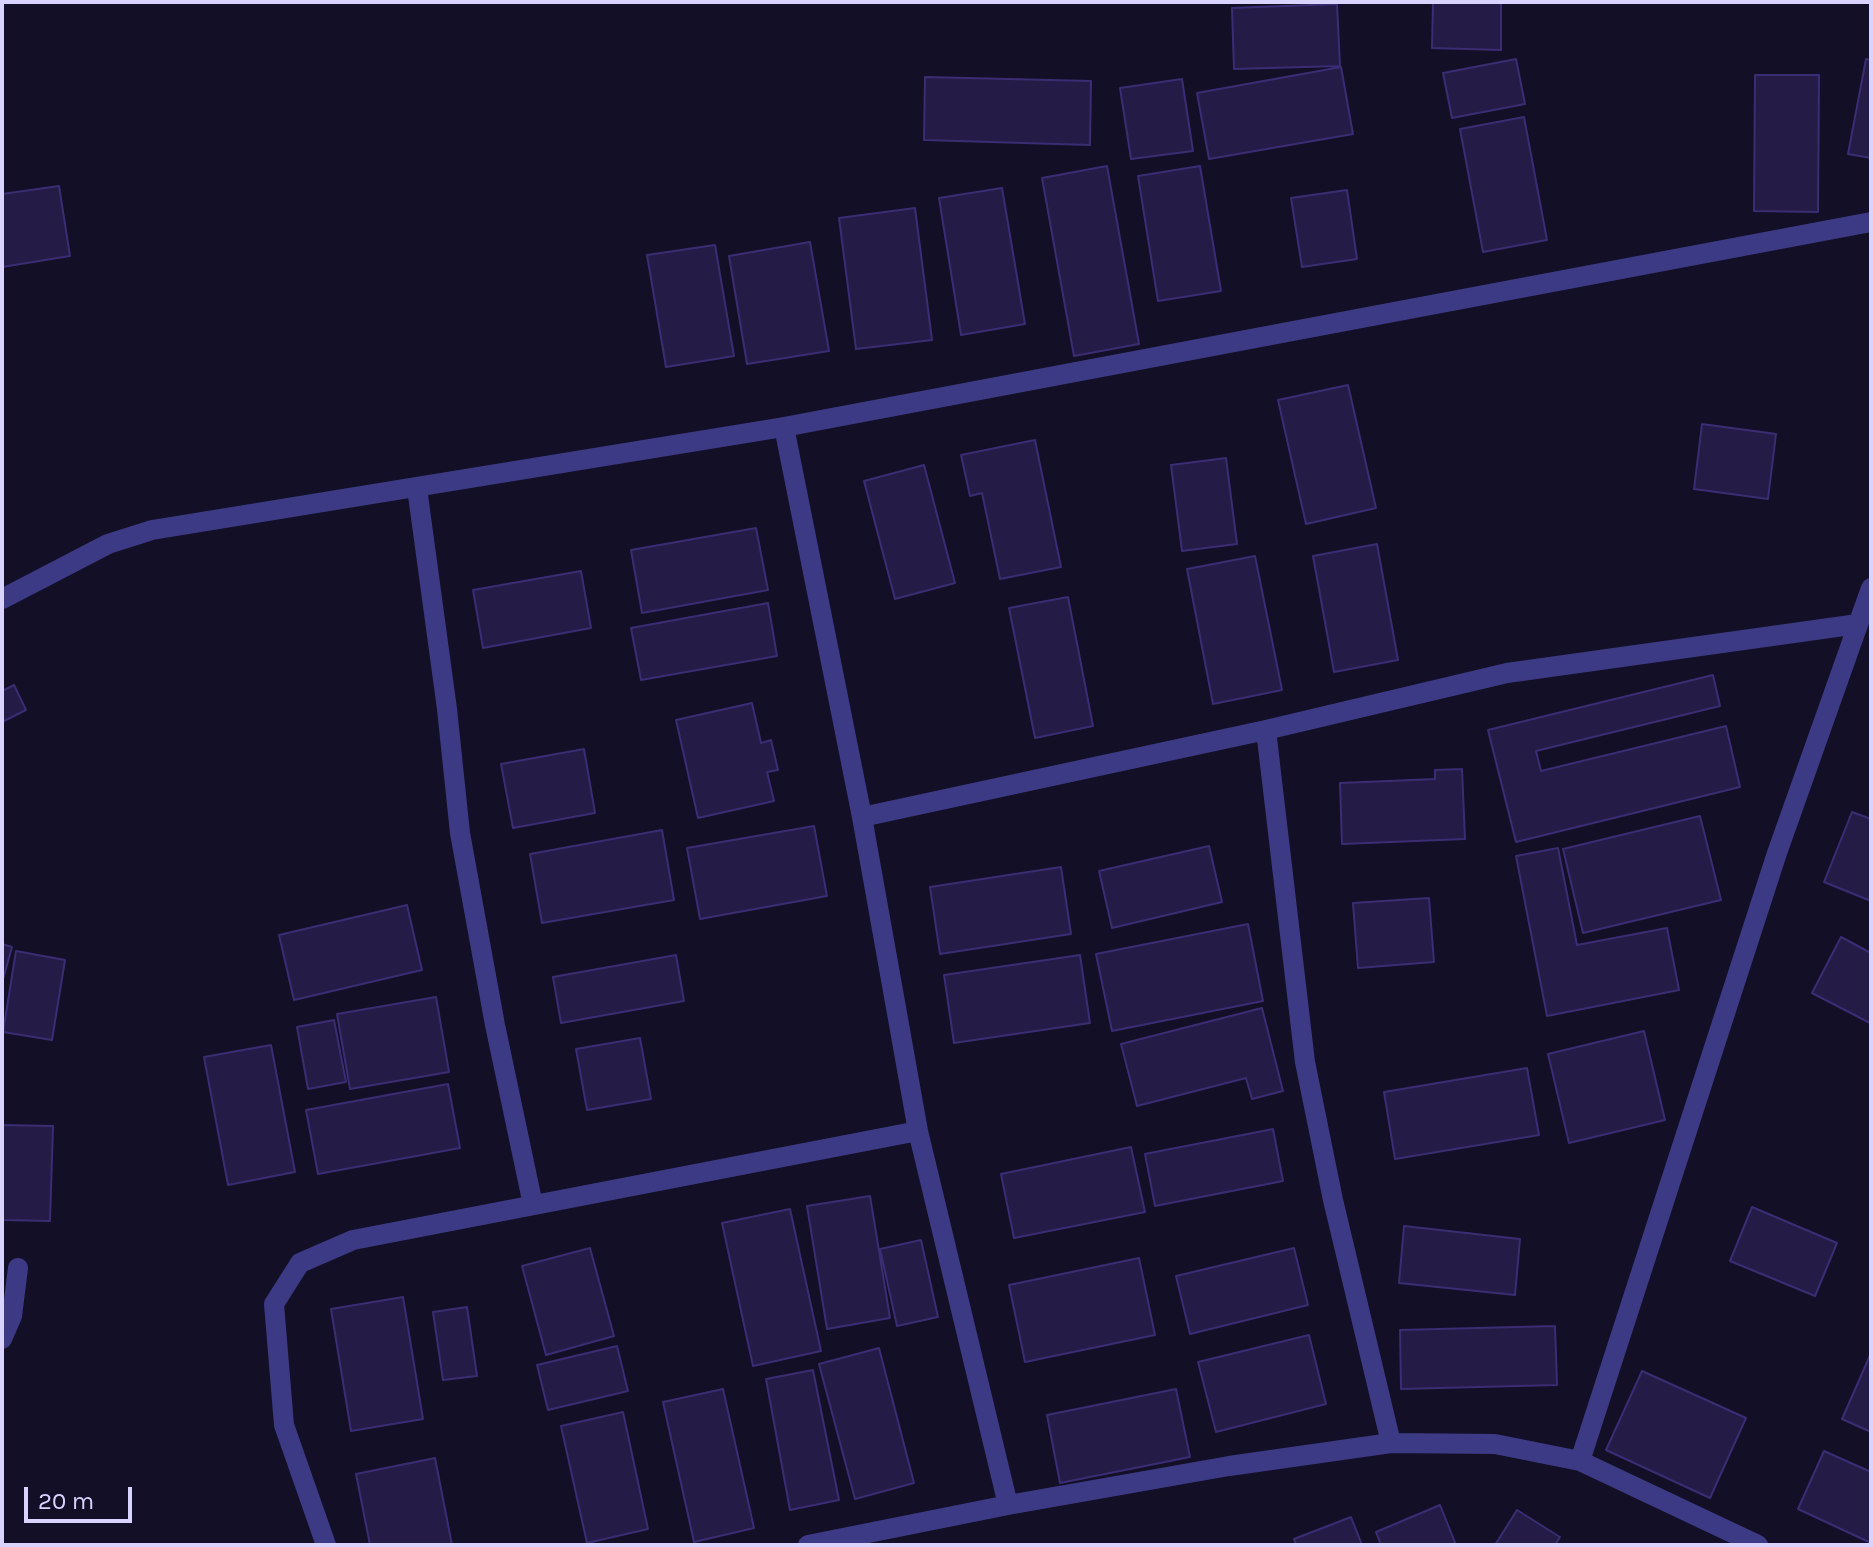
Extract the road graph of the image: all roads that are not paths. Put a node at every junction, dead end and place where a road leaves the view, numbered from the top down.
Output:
1 (1871, 222) edge
2 (784, 427) junction
3 (417, 488) junction
4 (1871, 588) edge
5 (2, 599) edge
6 (1858, 624) junction
7 (1266, 730) junction
8 (862, 817) junction
9 (918, 1131) junction
10 (533, 1205) junction
11 (18, 1268) dead end
12 (2, 1339) edge
13 (1391, 1443) junction
14 (1580, 1461) junction
15 (1008, 1505) junction
16 (326, 1545) edge
17 (808, 1545) edge
18 (1758, 1545) edge

1 - 2 street
2 - 3 street
2 - 8 street
3 - 5 street
3 - 10 street
4 - 6 street
6 - 7 street
6 - 14 street
7 - 8 street
7 - 13 street
8 - 9 street
9 - 10 street
9 - 15 street
10 - 16 street
11 - 12 street
13 - 14 street
13 - 15 street
14 - 18 street
15 - 17 street

